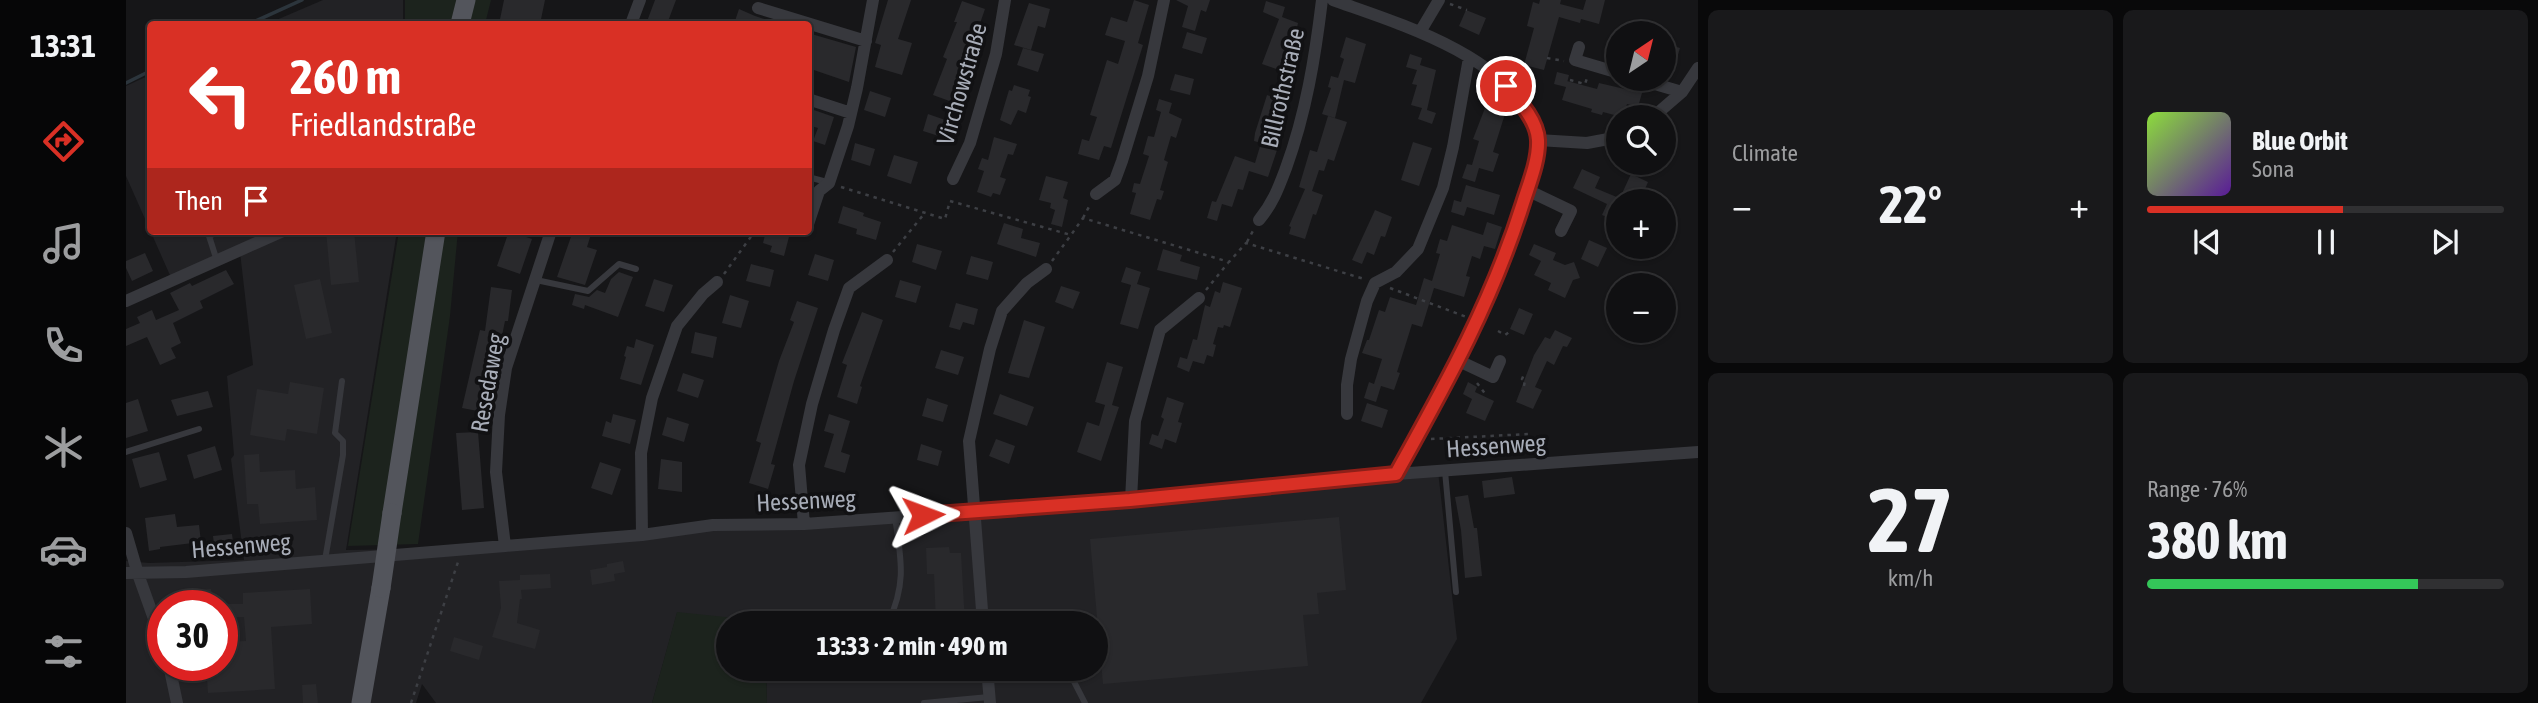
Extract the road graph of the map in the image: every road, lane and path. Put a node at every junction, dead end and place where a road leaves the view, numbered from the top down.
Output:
1 (455, 0) edge
2 (466, 0) edge
3 (640, 0) edge
4 (873, 0) edge
5 (1005, 0) edge
6 (1164, 0) edge
7 (1322, 0) edge
8 (1333, 0) edge
9 (1460, 0) edge
10 (1442, 1) edge
11 (1458, 6) junction
12 (758, 8) dead end
13 (1467, 10) dead end
14 (454, 21) edge
15 (461, 21) edge
16 (632, 21) edge
17 (801, 21) edge
18 (812, 24) edge
19 (1420, 32) junction
20 (866, 41) junction
21 (1579, 47) dead end
22 (1469, 58) junction
23 (1547, 58) dead end
24 (1568, 61) dead end
25 (1591, 65) junction
26 (1698, 68) edge
27 (1606, 69) edge
28 (1570, 80) dead end
29 (1676, 90) edge
30 (1682, 92) junction
31 (812, 100) edge
32 (1667, 105) edge
33 (851, 113) junction
34 (1606, 139) edge
35 (1538, 140) junction
36 (812, 178) edge
37 (953, 179) dead end
38 (829, 183) junction
39 (1527, 190) junction
40 (1096, 194) joint
41 (812, 212) edge
42 (925, 213) junction
43 (1083, 218) junction
44 (1259, 220) dead end
45 (1561, 231) dead end
46 (211, 235) edge
47 (274, 235) edge
48 (435, 235) edge
49 (550, 235) edge
50 (752, 235) edge
51 (1071, 235) junction
52 (887, 260) joint
53 (217, 261) junction
54 (1229, 262) junction
55 (636, 269) dead end
56 (1046, 269) joint
57 (534, 279) junction
58 (718, 282) joint
59 (1375, 283) junction
60 (1199, 298) joint
61 (126, 301) edge
62 (1478, 322) junction
63 (1512, 330) dead end
64 (1498, 331) dead end
65 (1459, 361) junction
66 (1500, 361) dead end
67 (1525, 372) dead end
68 (1475, 380) dead end
69 (342, 381) dead end
70 (1524, 386) dead end
71 (1486, 395) dead end
72 (1347, 414) dead end
73 (199, 429) dead end
74 (1417, 436) junction
75 (126, 452) edge
76 (1698, 452) edge
77 (1534, 465) junction
78 (1445, 471) junction
79 (1396, 474) junction
80 (1130, 500) junction
81 (972, 512) junction
82 (895, 517) junction
83 (804, 524) junction
84 (126, 533) edge
85 (642, 535) junction
86 (505, 547) junction
87 (461, 549) junction
88 (325, 560) junction
89 (132, 574) edge
90 (1456, 592) dead end
91 (147, 607) edge
92 (894, 611) edge
93 (982, 611) edge
94 (172, 681) edge
95 (988, 681) edge
96 (1074, 681) edge
97 (990, 700) edge
98 (177, 703) edge
99 (361, 703) edge
100 (411, 703) edge
101 (925, 703) edge
102 (1085, 703) edge

1 - 14 main road
2 - 15 main road
3 - 16 street
4 - 20 street
5 - 37 street, Virchowstraße
6 - 40 street
7 - 44 street, Billrothstraße
8 - 19 street
9 - 11 path
10 - 11 path
10 - 19 street
11 - 13 path
12 - 17 street
18 - 20 street
19 - 22 street
20 - 33 street
21 - 25 street
22 - 35 street
22 - 59 street
23 - 24 path
25 - 27 street
25 - 28 path
26 - 30 street
29 - 30 street
30 - 32 street
31 - 33 street
33 - 38 street
34 - 35 street
35 - 39 street
36 - 38 lane
38 - 41 street
38 - 42 path
39 - 45 street
39 - 62 street
40 - 43 path
42 - 51 path
42 - 52 path
43 - 51 path
43 - 54 path
46 - 53 lane
47 - 53 street
48 - 99 main road, bridge
49 - 57 street, Resedaweg
50 - 58 path
51 - 56 path
52 - 83 street
53 - 61 street
54 - 59 path
54 - 60 path
55 - 57 lane
56 - 81 street
57 - 86 street, Resedaweg
58 - 85 street
59 - 62 path
59 - 72 street
60 - 80 street
62 - 65 street
63 - 64 path
65 - 66 street
65 - 74 street
67 - 70 path
68 - 71 path
69 - 88 lane
73 - 75 lane
74 - 77 path
74 - 79 street
76 - 77 street, Hessenweg
77 - 78 street, Hessenweg
78 - 79 street, Hessenweg
78 - 90 lane
79 - 80 street, Hessenweg
80 - 81 street, Hessenweg
81 - 82 street, Hessenweg
81 - 93 street
82 - 83 street, Hessenweg
82 - 92 lane
83 - 85 street, Hessenweg
84 - 89 street
85 - 86 street, Hessenweg
86 - 87 street, Hessenweg
87 - 88 street, Hessenweg
87 - 100 path
88 - 89 street, Hessenweg
89 - 91 street
94 - 98 street
95 - 97 street
96 - 102 lane
97 - 101 lane

